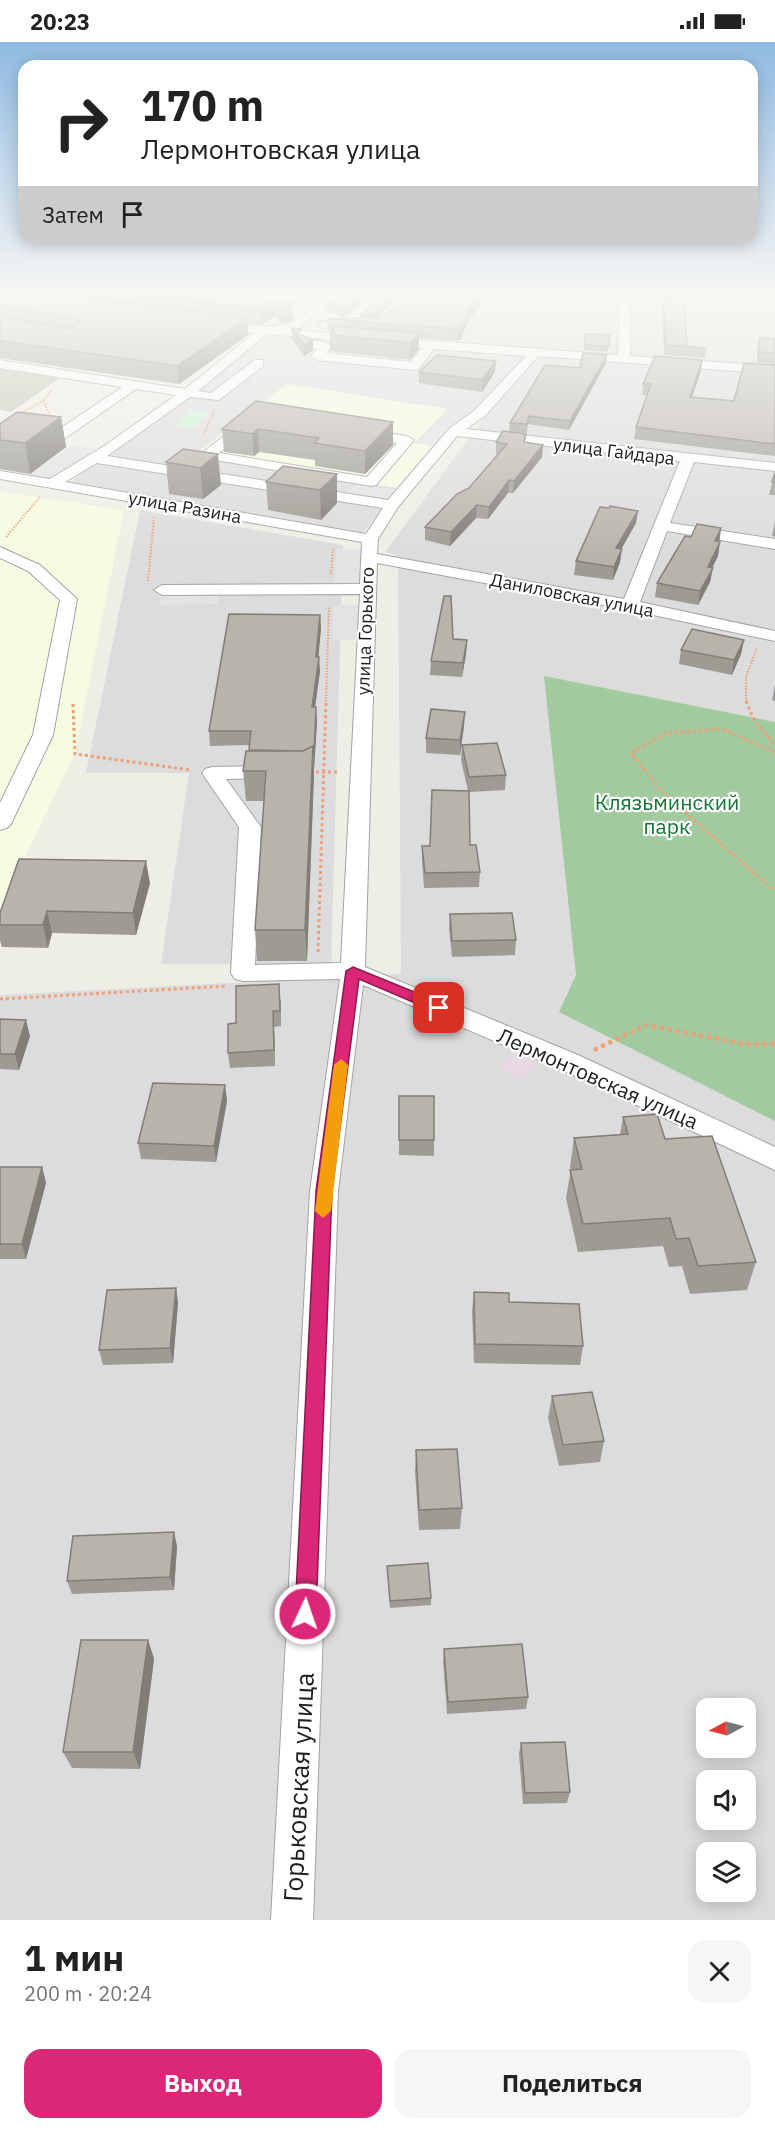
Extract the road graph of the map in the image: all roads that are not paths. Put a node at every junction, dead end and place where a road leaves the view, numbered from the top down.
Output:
1 (63, 382) edge
2 (118, 382) edge
3 (202, 382) edge
4 (234, 382) edge
5 (509, 382) edge
6 (134, 384) junction
7 (51, 390) road end
8 (187, 393) junction
9 (454, 432) junction
10 (52, 441) junction
11 (0, 445) edge
12 (86, 449) junction
13 (419, 449) junction
14 (688, 459) junction
15 (775, 467) edge
16 (0, 475) edge
17 (371, 482) junction
18 (52, 484) junction
19 (407, 487) junction
20 (392, 505) junction
21 (662, 526) junction
22 (775, 544) edge
23 (369, 548) junction
24 (0, 552) edge
25 (162, 590) road end
26 (367, 590) junction
27 (630, 605) junction
28 (769, 635) edge
29 (313, 772) edge
30 (0, 824) edge
31 (353, 971) junction
32 (775, 1159) edge
33 (292, 1920) edge

1 - 7 street
2 - 6 street
3 - 8 street
4 - 8 street
5 - 9 street, улица Горького
6 - 8 street
6 - 10 street
8 - 12 street
9 - 13 street, улица Горького
9 - 14 street, улица Гайдара
10 - 11 street
10 - 12 street
12 - 18 street
12 - 20 street
13 - 17 street
13 - 17 street
13 - 19 street, улица Горького
14 - 15 street, улица Гайдара
14 - 21 street
16 - 18 street, улица Разина
17 - 19 street
18 - 23 street, улица Разина
19 - 20 street, улица Горького
20 - 23 street, улица Горького
21 - 22 street
21 - 27 street
23 - 26 street, улица Горького
23 - 27 street, Даниловская улица
24 - 30 street
25 - 26 street
26 - 31 street, улица Горького
27 - 28 street, Даниловская улица
29 - 31 street
31 - 32 street, Лермонтовская улица
31 - 33 street, Горьковская улица

